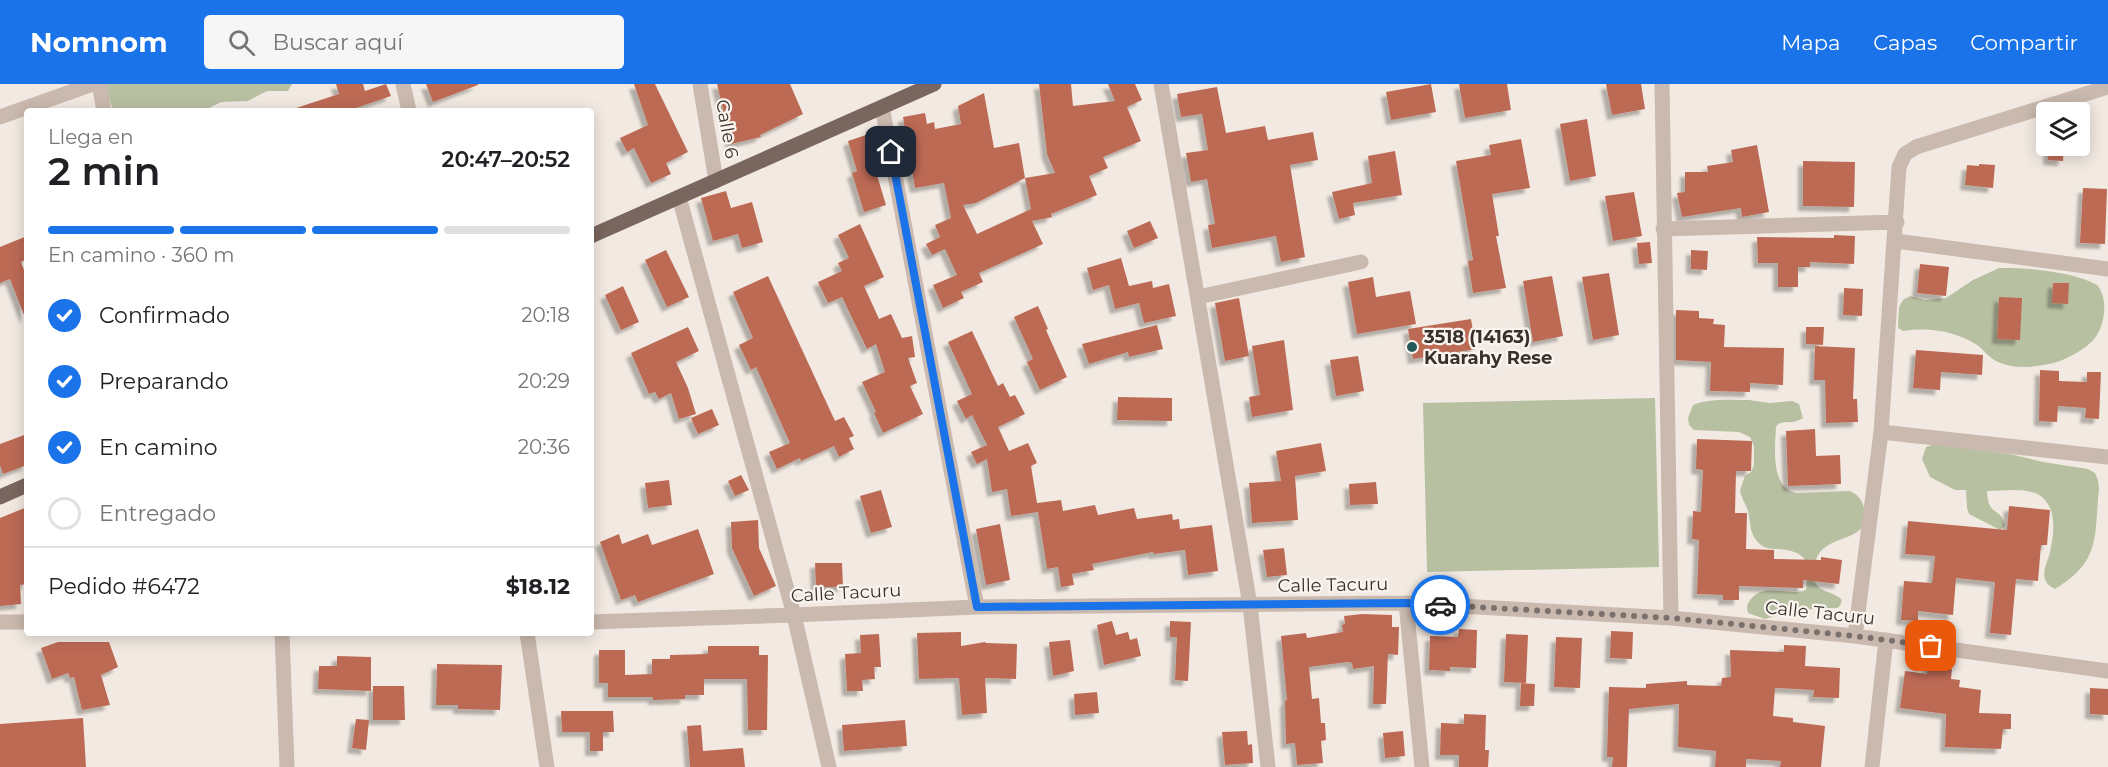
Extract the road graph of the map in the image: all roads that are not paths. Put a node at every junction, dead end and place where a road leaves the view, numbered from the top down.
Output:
1 (93, 84) edge
2 (99, 84) edge
3 (403, 84) edge
4 (700, 84) edge
5 (934, 84) edge
6 (1161, 84) edge
7 (1662, 84) edge
8 (2108, 87) edge
9 (882, 107) junction
10 (24, 108) edge
11 (25, 108) edge
12 (103, 108) edge
13 (408, 108) edge
14 (0, 117) edge
15 (716, 181) junction
16 (679, 197) junction
17 (1897, 222) junction
18 (1663, 229) junction
19 (594, 235) edge
20 (1896, 241) junction
21 (1361, 262) dead end
22 (2108, 269) edge
23 (1198, 297) junction
24 (1881, 432) junction
25 (2108, 457) edge
26 (24, 486) edge
27 (0, 497) edge
28 (1406, 603) junction
29 (1251, 605) junction
30 (977, 607) junction
31 (795, 615) junction
32 (1671, 618) junction
33 (0, 622) edge
34 (24, 622) edge
35 (594, 622) edge
36 (282, 636) edge
37 (526, 636) edge
38 (1855, 636) junction
39 (1886, 640) junction
40 (2108, 671) edge
41 (287, 767) edge
42 (547, 767) edge
43 (829, 767) edge
44 (1268, 767) edge
45 (1422, 767) edge
46 (1872, 767) edge

1 - 11 street
2 - 12 street
3 - 13 street
4 - 15 street, Calle 6
5 - 9 main road
6 - 23 street
7 - 18 street
8 - 17 street
9 - 15 main road
9 - 30 street
10 - 14 street
15 - 16 main road
16 - 19 main road
16 - 31 street
17 - 18 street
17 - 20 street
18 - 32 street
20 - 22 street
20 - 24 street
21 - 23 street
23 - 29 street
24 - 25 street
24 - 38 street
26 - 27 main road
28 - 29 street, Calle Tacuru
28 - 32 street, Calle Tacuru
28 - 45 street
29 - 30 street, Calle Tacuru
29 - 44 street
30 - 31 street, Calle Tacuru
31 - 35 street, Calle Tacuru
31 - 43 street
32 - 38 street, Calle Tacuru
33 - 34 street
36 - 41 street
37 - 42 street
38 - 39 street, Calle Tacuru
39 - 40 street, Calle Tacuru
39 - 46 street

